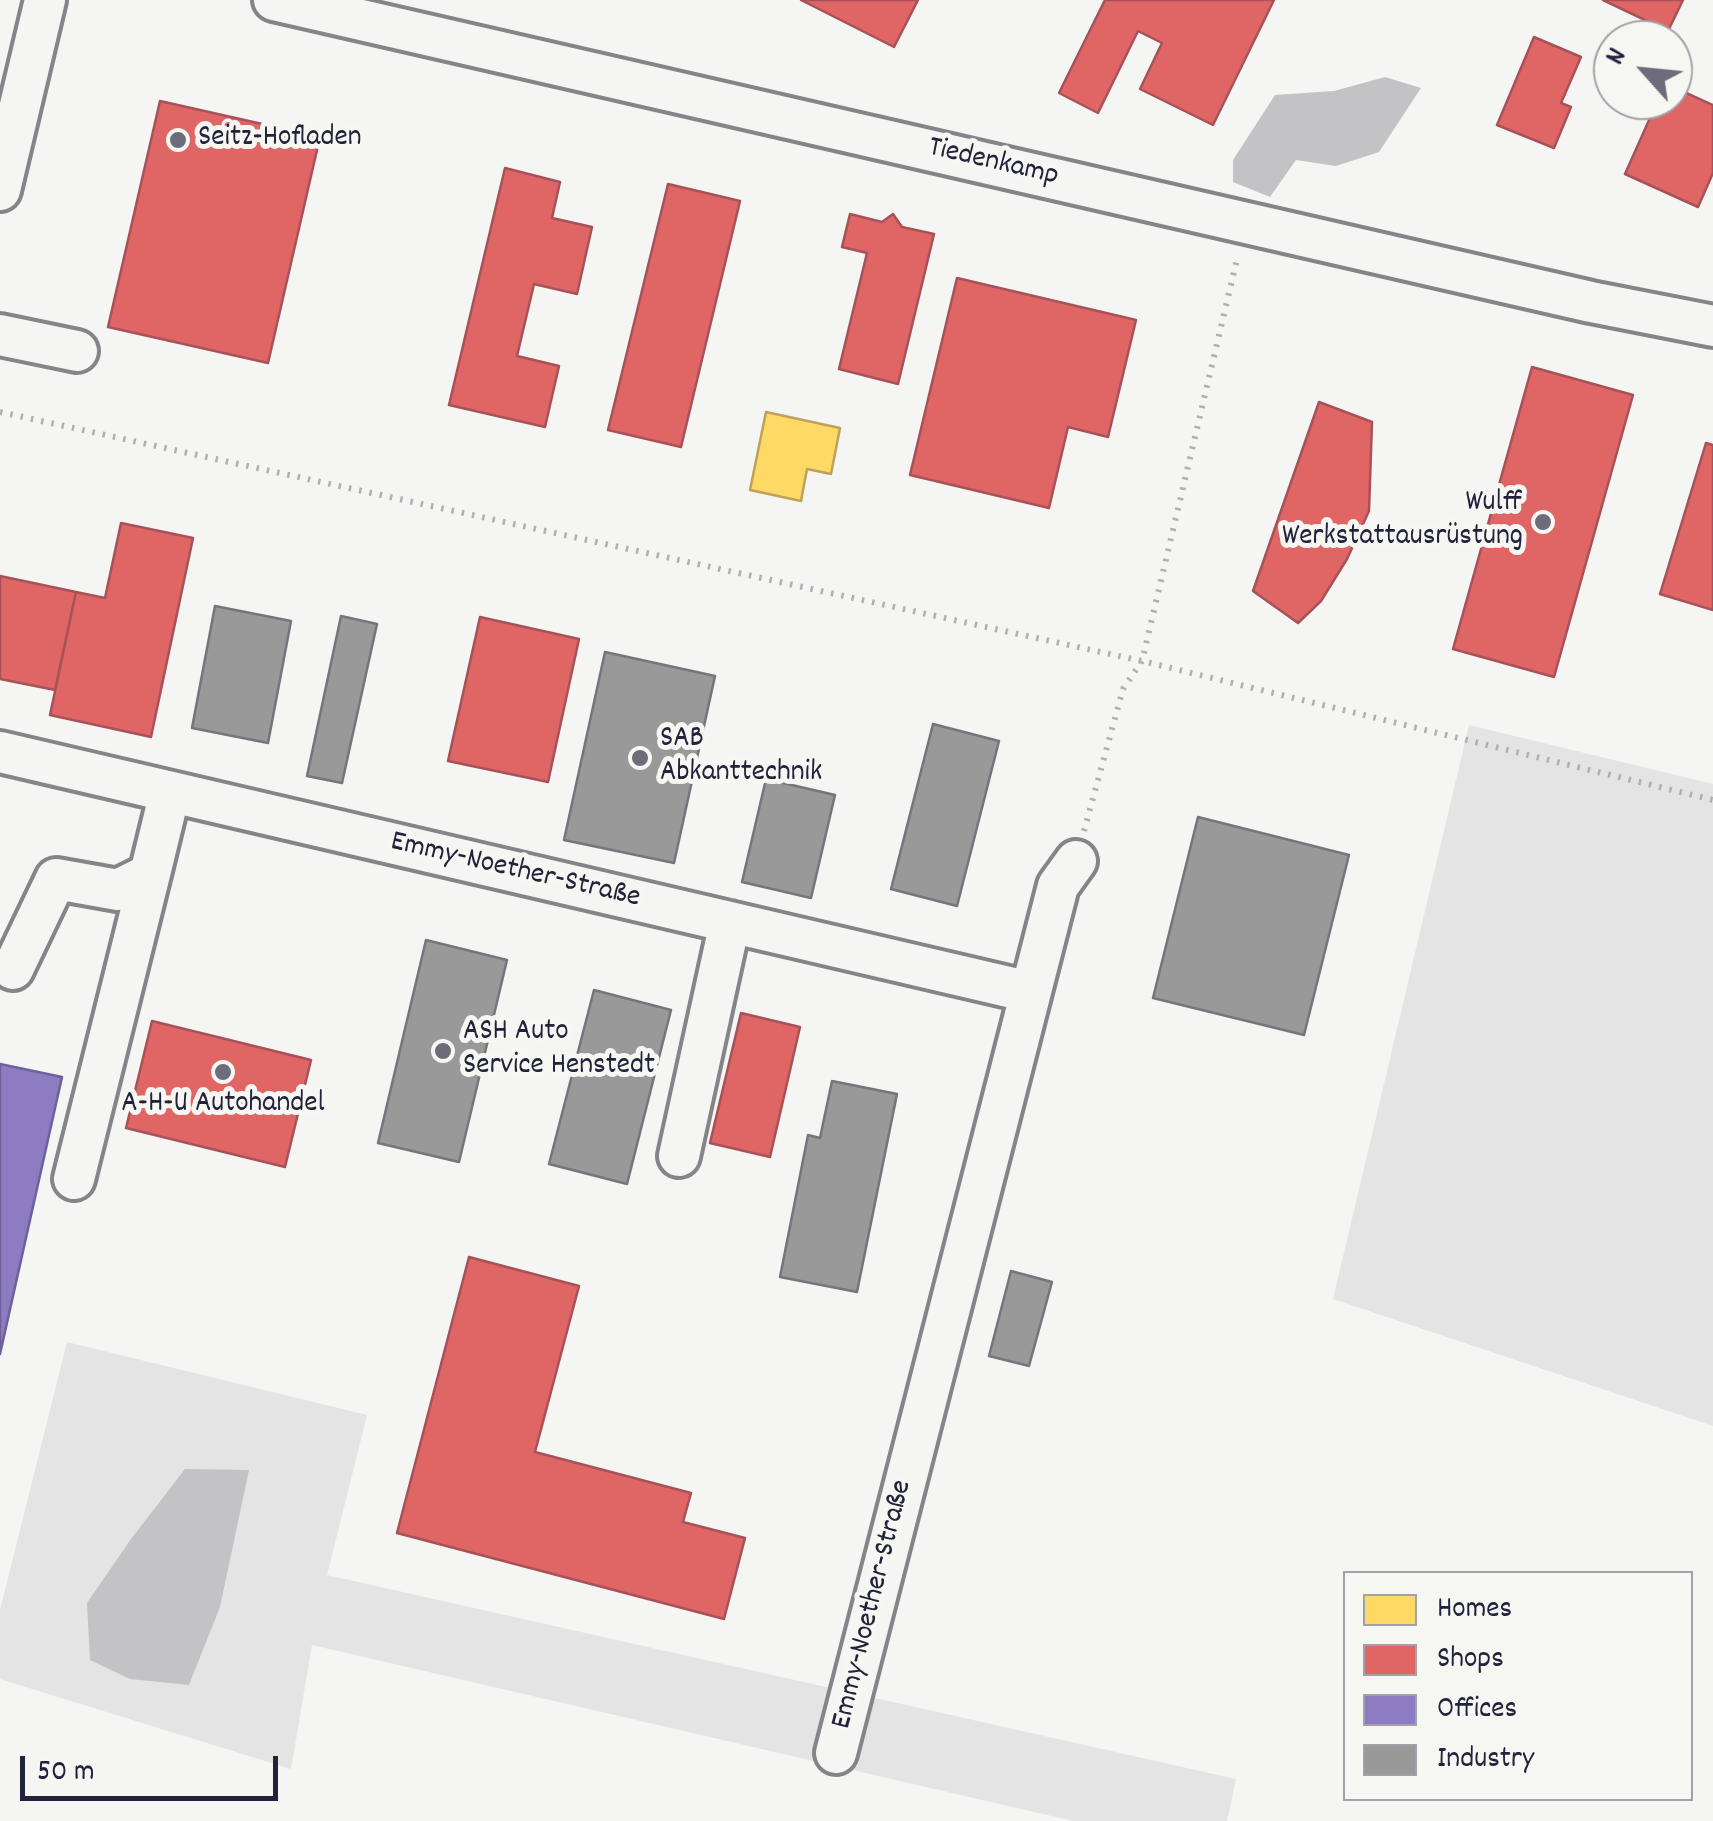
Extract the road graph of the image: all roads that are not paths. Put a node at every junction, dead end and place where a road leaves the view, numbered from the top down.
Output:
1 (45, 0) edge
2 (274, 0) edge
3 (0, 190) edge
4 (1713, 326) edge
5 (0, 335) edge
6 (77, 351) dead end
7 (0, 752) edge
8 (170, 792) junction
9 (1076, 861) road end
10 (150, 874) junction
11 (730, 922) junction
12 (14, 969) dead end
13 (1030, 992) junction
14 (679, 1156) dead end
15 (74, 1179) dead end
16 (836, 1754) dead end

1 - 3 street
2 - 4 street, Tiedenkamp
5 - 6 street
7 - 8 street, Emmy-Noether-Straße
8 - 10 street
8 - 11 street, Emmy-Noether-Straße
9 - 13 street, Emmy-Noether-Straße
10 - 12 street
10 - 15 street
11 - 13 street, Emmy-Noether-Straße
11 - 14 street
13 - 16 street, Emmy-Noether-Straße

